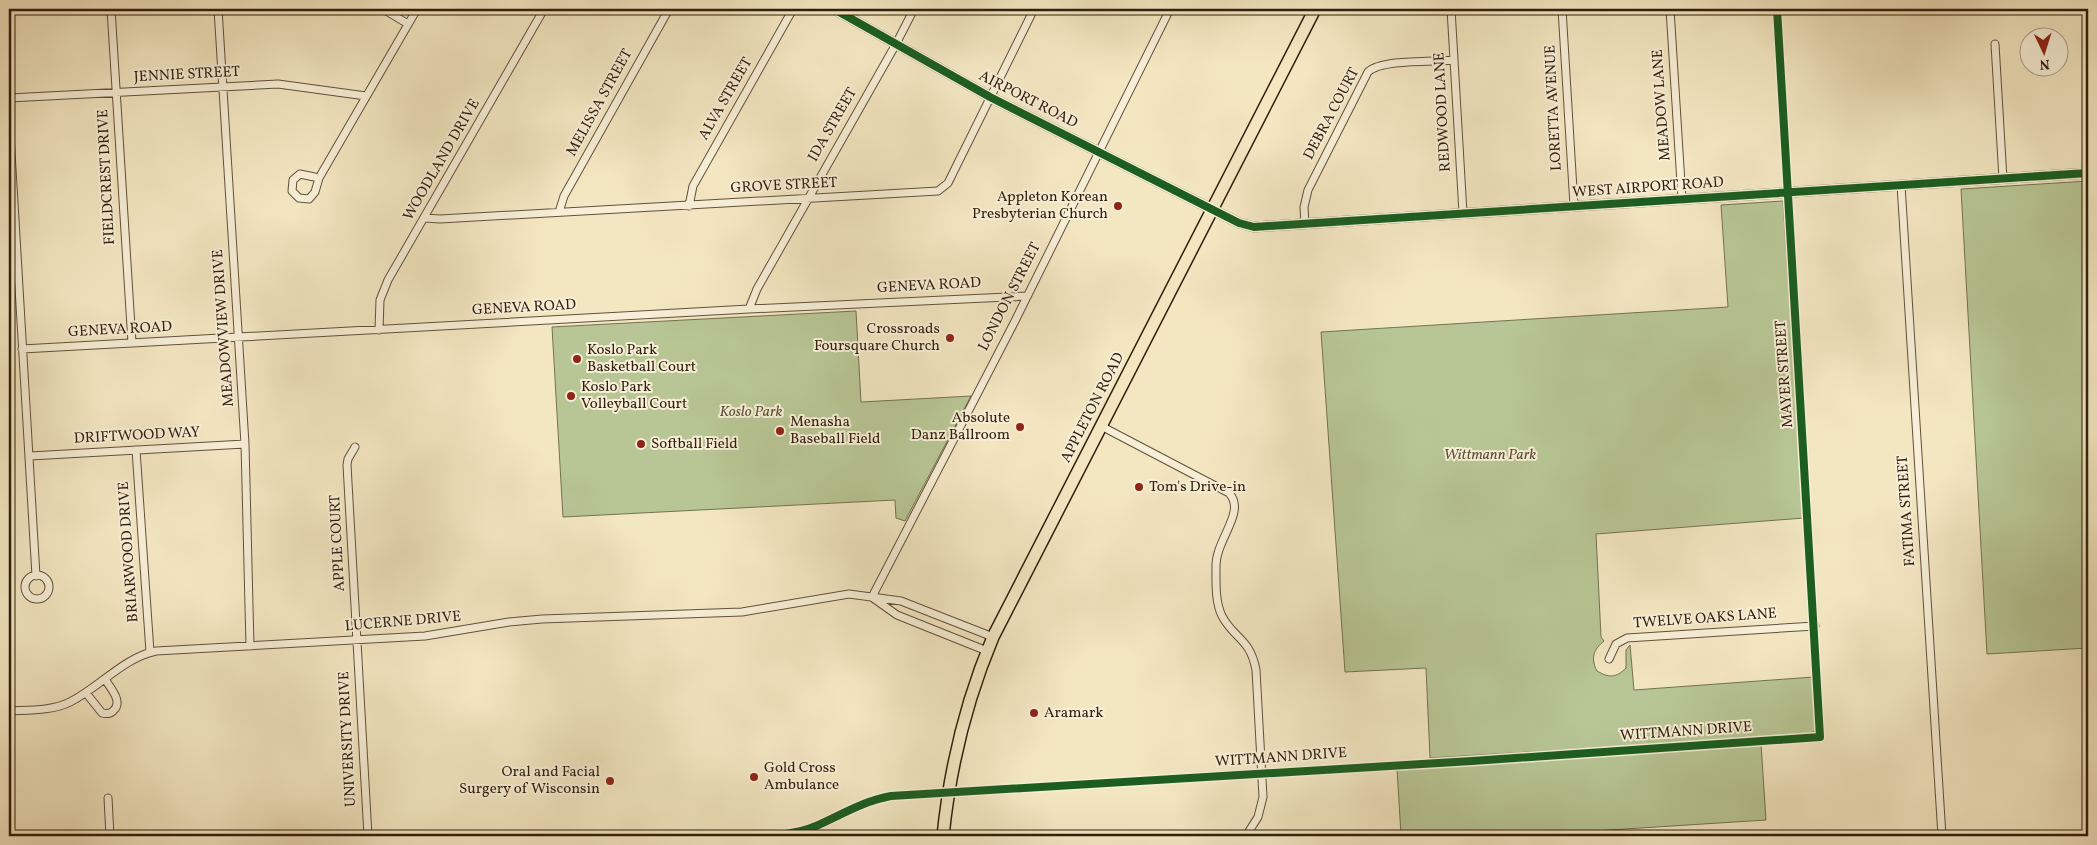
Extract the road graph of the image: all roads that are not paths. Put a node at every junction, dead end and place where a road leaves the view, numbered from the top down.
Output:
1 (111, 9) edge
2 (218, 9) edge
3 (383, 9) edge
4 (417, 9) edge
5 (544, 9) edge
6 (669, 9) edge
7 (794, 9) edge
8 (834, 9) edge
9 (914, 9) edge
10 (1034, 9) edge
11 (1170, 9) edge
12 (1315, 9) edge
13 (1451, 9) edge
14 (1562, 9) edge
15 (1670, 9) edge
16 (1777, 9) edge
17 (408, 24) junction
18 (896, 44) junction
19 (1995, 44) dead end
20 (1454, 60) junction
21 (223, 87) junction
22 (116, 93) junction
23 (366, 96) junction
24 (990, 97) junction
25 (9, 98) edge
26 (9, 118) edge
27 (1098, 152) junction
28 (2088, 173) edge
29 (319, 178) dead end
30 (2003, 179) junction
31 (1901, 185) junction
32 (1788, 192) junction
33 (807, 198) junction
34 (1682, 199) junction
35 (688, 206) junction
36 (1574, 206) junction
37 (1213, 209) junction
38 (559, 212) junction
39 (1463, 213) junction
40 (425, 218) junction
41 (1304, 224) junction
42 (1028, 296) junction
43 (749, 309) junction
44 (379, 330) junction
45 (239, 338) junction
46 (132, 343) junction
47 (22, 349) junction
48 (1100, 426) junction
49 (245, 444) junction
50 (355, 447) dead end
51 (136, 450) junction
52 (30, 456) junction
53 (36, 576) dead end
54 (872, 597) junction
55 (1815, 626) junction
56 (993, 637) junction
57 (357, 640) junction
58 (250, 646) junction
59 (987, 651) junction
60 (150, 652) junction
61 (1609, 659) dead end
62 (105, 679) junction
63 (86, 693) junction
64 (9, 711) edge
65 (1820, 736) joint
66 (1262, 774) junction
67 (948, 793) junction
68 (108, 798) dead end
69 (110, 836) edge
70 (368, 836) edge
71 (751, 836) edge
72 (943, 836) edge
73 (1246, 836) edge
74 (1942, 836) edge

1 - 22 street, FIELDCREST DRIVE
2 - 21 street, MEADOWVIEW DRIVE
3 - 17 street
4 - 17 street
5 - 40 street, WOODLAND DRIVE
6 - 38 street, MELISSA STREET
7 - 35 street, ALVA STREET
8 - 18 street, AIRPORT ROAD
9 - 18 street, IDA STREET
10 - 24 street, GROVE STREET
11 - 27 street, LONDON STREET
12 - 37 main road, APPLETON ROAD
13 - 20 street, REDWOOD LANE
14 - 36 street, LORETTA AVENUE
15 - 34 street, MEADOW LANE
16 - 32 street, MAYER STREET
17 - 23 street
18 - 24 street, AIRPORT ROAD
18 - 33 street, IDA STREET
19 - 30 street
20 - 39 street, REDWOOD LANE
20 - 41 street, DEBRA COURT
21 - 22 street, JENNIE STREET
21 - 23 street, JENNIE STREET
21 - 45 street, MEADOWVIEW DRIVE
22 - 25 street, JENNIE STREET
22 - 46 street, FIELDCREST DRIVE
23 - 29 street
24 - 27 street, AIRPORT ROAD
24 - 33 street, GROVE STREET
26 - 47 street
27 - 37 street, AIRPORT ROAD
27 - 42 street, LONDON STREET
28 - 30 street, WEST AIRPORT ROAD
30 - 31 street, WEST AIRPORT ROAD
31 - 32 street, WEST AIRPORT ROAD
31 - 74 street, FATIMA STREET
32 - 34 street, WEST AIRPORT ROAD
32 - 55 street, MAYER STREET
33 - 35 street, GROVE STREET
33 - 43 street, IDA STREET
34 - 36 street, WEST AIRPORT ROAD
35 - 38 street, GROVE STREET
36 - 39 street, WEST AIRPORT ROAD
37 - 41 street, WEST AIRPORT ROAD
37 - 48 main road, APPLETON ROAD
38 - 40 street, GROVE STREET
39 - 41 street, WEST AIRPORT ROAD
40 - 44 street, WOODLAND DRIVE
42 - 43 street, GENEVA ROAD
42 - 54 street, LONDON STREET
43 - 44 street, GENEVA ROAD
44 - 45 street, GENEVA ROAD
45 - 46 street, GENEVA ROAD
45 - 49 street, MEADOWVIEW DRIVE
46 - 47 street, GENEVA ROAD
47 - 52 street
48 - 56 main road, APPLETON ROAD
48 - 66 street
49 - 51 street, DRIFTWOOD WAY
49 - 58 street, MEADOWVIEW DRIVE
50 - 57 street, APPLE COURT
51 - 52 street, DRIFTWOOD WAY
51 - 60 street, BRIARWOOD DRIVE
52 - 53 street
54 - 56 street, LUCERNE DRIVE
54 - 57 street, LUCERNE DRIVE
54 - 59 street, LUCERNE DRIVE
55 - 61 street, TWELVE OAKS LANE
55 - 65 street, MAYER STREET
56 - 59 main road, APPLETON ROAD
57 - 58 street, LUCERNE DRIVE
57 - 70 street, UNIVERSITY DRIVE
58 - 60 street, LUCERNE DRIVE
59 - 67 main road, APPLETON ROAD
60 - 62 street, LUCERNE DRIVE
62 - 63 street, LUCERNE DRIVE
62 - 63 street
63 - 64 street, LUCERNE DRIVE
65 - 66 street, WITTMANN DRIVE
66 - 67 street, WITTMANN DRIVE
66 - 73 street
67 - 71 street, WITTMANN DRIVE
67 - 72 main road, APPLETON ROAD
68 - 69 street

